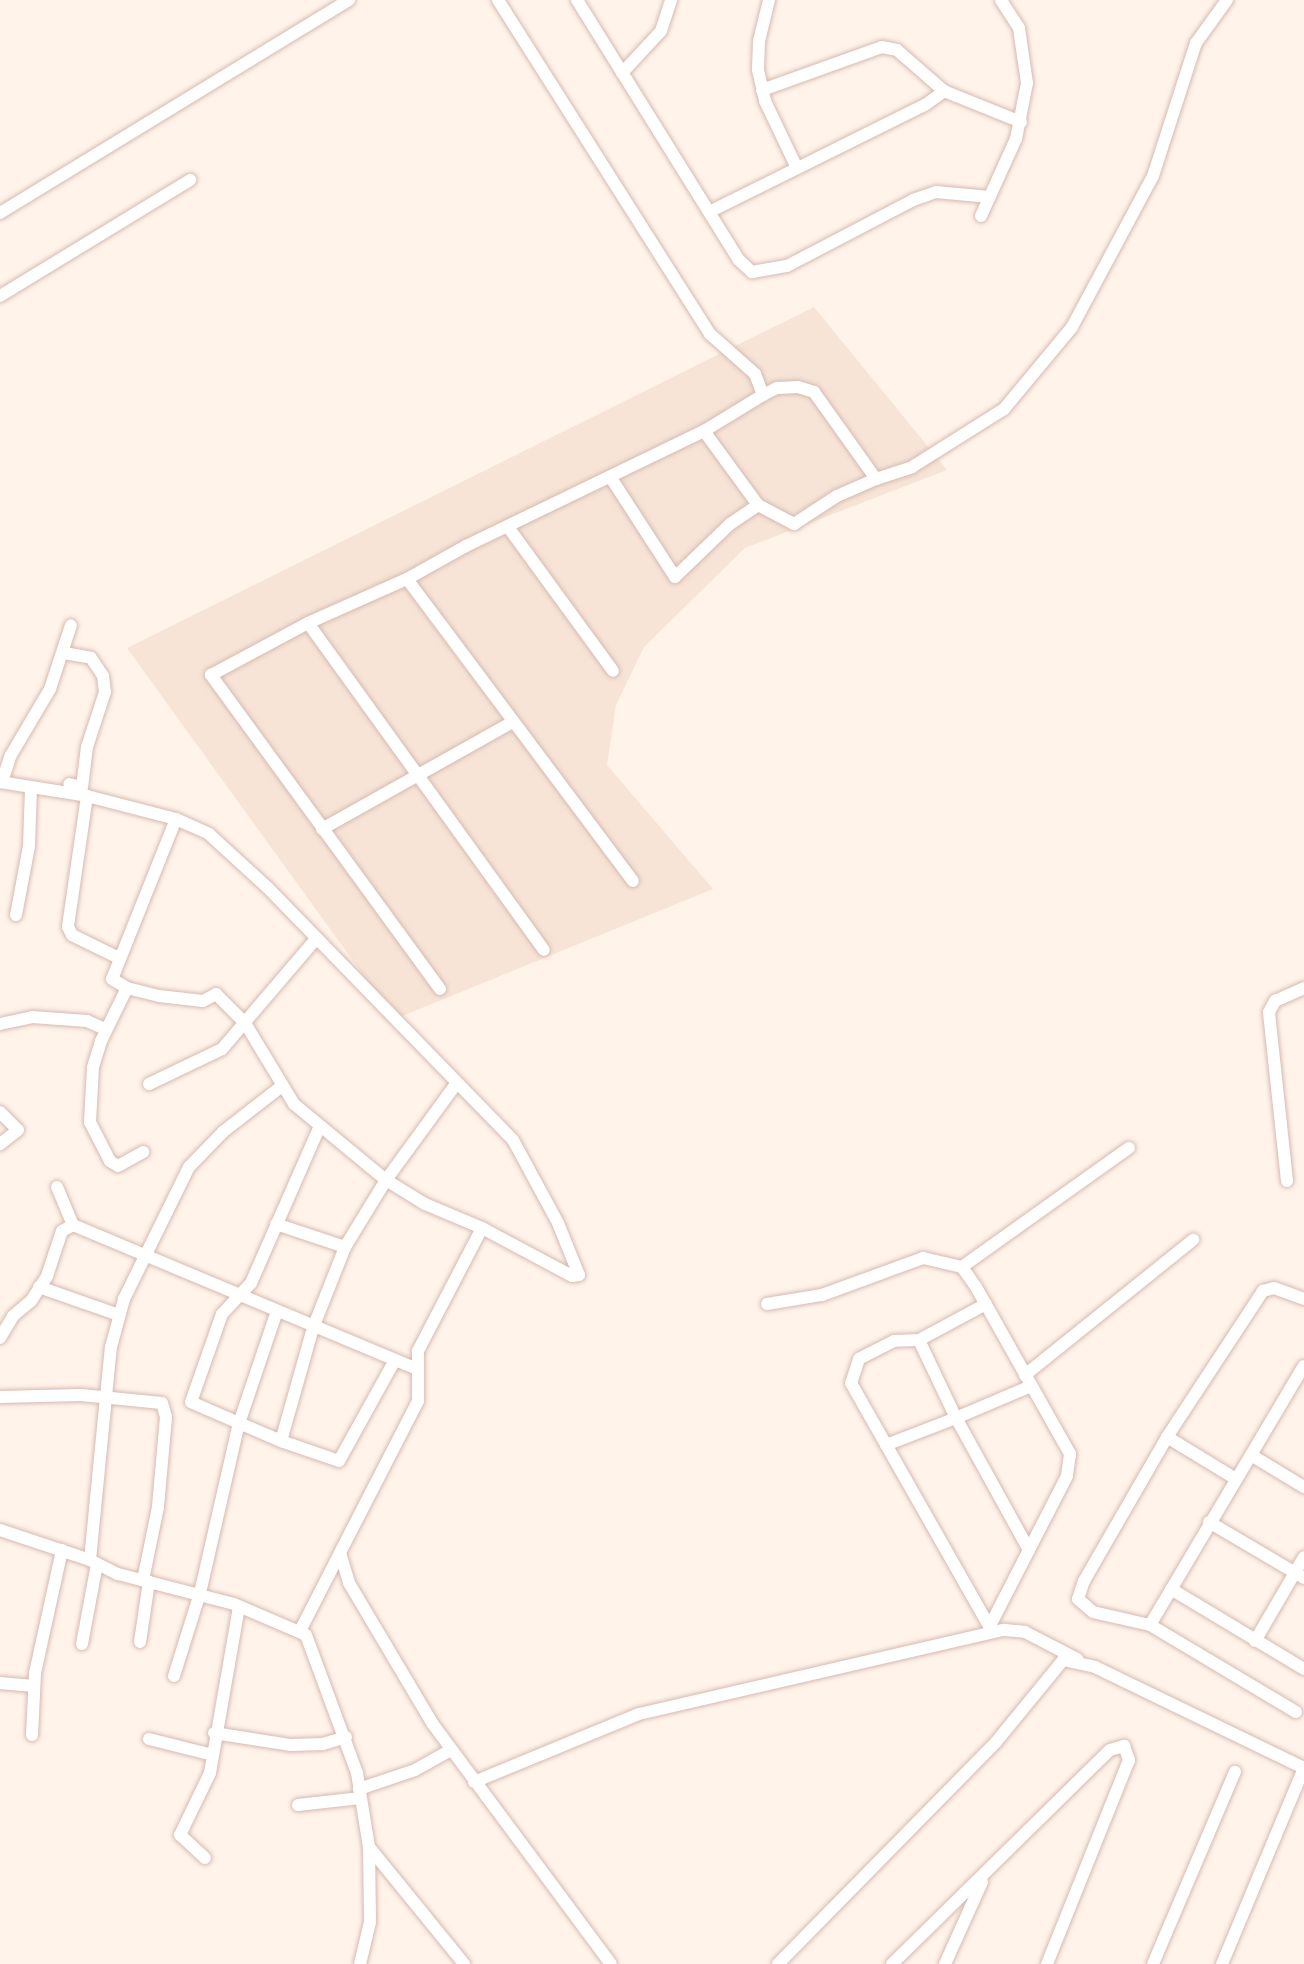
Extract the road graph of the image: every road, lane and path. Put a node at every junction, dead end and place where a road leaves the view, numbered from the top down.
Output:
1 (349, 0) edge
2 (498, 0) edge
3 (577, 0) edge
4 (671, 0) edge
5 (770, 0) edge
6 (1001, 0) edge
7 (1227, 0) edge
8 (622, 73) junction
9 (762, 90) junction
10 (944, 91) junction
11 (1021, 122) junction
12 (797, 168) junction
13 (190, 180) dead end
14 (990, 197) junction
15 (0, 212) edge
16 (709, 212) junction
17 (981, 216) dead end
18 (0, 296) edge
19 (763, 396) junction
20 (704, 431) junction
21 (612, 478) junction
22 (876, 479) junction
23 (758, 505) junction
24 (508, 528) junction
25 (407, 579) junction
26 (308, 622) junction
27 (71, 625) dead end
28 (64, 654) junction
29 (613, 670) dead end
30 (511, 724) junction
31 (419, 774) junction
32 (1, 782) edge
33 (31, 789) junction
34 (49, 790) junction
35 (88, 796) junction
36 (176, 819) junction
37 (322, 830) junction
38 (632, 881) dead end
39 (16, 915) dead end
40 (315, 940) junction
41 (544, 950) dead end
42 (118, 958) junction
43 (127, 988) junction
44 (1304, 988) edge
45 (440, 990) dead end
46 (244, 1023) junction
47 (0, 1024) edge
48 (105, 1029) junction
49 (149, 1084) dead end
50 (456, 1084) junction
51 (282, 1086) junction
52 (0, 1112) edge
53 (320, 1126) junction
54 (0, 1144) edge
55 (1129, 1148) dead end
56 (143, 1152) dead end
57 (386, 1180) junction
58 (1287, 1181) dead end
59 (57, 1187) dead end
60 (276, 1224) junction
61 (74, 1225) junction
62 (482, 1228) junction
63 (1193, 1240) dead end
64 (345, 1247) junction
65 (144, 1256) junction
66 (962, 1268) junction
67 (40, 1288) junction
68 (242, 1296) junction
69 (1304, 1299) edge
70 (767, 1304) dead end
71 (986, 1304) junction
72 (277, 1312) junction
73 (7, 1313) edge
74 (119, 1314) junction
75 (313, 1328) junction
76 (0, 1338) edge
77 (920, 1340) junction
78 (395, 1360) junction
79 (1304, 1366) edge
80 (417, 1369) junction
81 (1028, 1380) junction
82 (1299, 1388) edge
83 (0, 1397) edge
84 (105, 1397) junction
85 (956, 1418) junction
86 (238, 1423) junction
87 (1167, 1437) junction
88 (281, 1441) junction
89 (886, 1445) junction
90 (1251, 1455) junction
91 (1236, 1479) junction
92 (1304, 1487) edge
93 (1209, 1522) junction
94 (0, 1530) edge
95 (62, 1550) junction
96 (1029, 1550) junction
97 (340, 1553) junction
98 (1304, 1557) edge
99 (93, 1562) junction
100 (1299, 1575) edge
101 (146, 1581) junction
102 (1171, 1589) junction
103 (200, 1593) junction
104 (239, 1607) junction
105 (1150, 1626) junction
106 (992, 1630) junction
107 (300, 1631) junction
108 (140, 1642) dead end
109 (1256, 1642) junction
110 (82, 1644) dead end
111 (1078, 1660) junction
112 (1304, 1669) edge
113 (174, 1676) dead end
114 (0, 1683) edge
115 (34, 1686) junction
116 (1296, 1712) dead end
117 (214, 1733) junction
118 (32, 1735) dead end
119 (346, 1737) junction
120 (148, 1739) dead end
121 (452, 1750) junction
122 (213, 1755) junction
123 (1304, 1768) edge
124 (1234, 1772) dead end
125 (474, 1782) junction
126 (360, 1794) junction
127 (298, 1805) dead end
128 (369, 1847) junction
129 (205, 1858) dead end
130 (985, 1875) junction
131 (360, 1964) edge
132 (464, 1964) edge
133 (611, 1964) edge
134 (778, 1964) edge
135 (892, 1964) edge
136 (945, 1964) edge
137 (1047, 1964) edge
138 (1153, 1964) edge
139 (1222, 1964) edge

1 - 15 street
2 - 19 street
3 - 8 street
4 - 8 street
5 - 9 street
6 - 11 street
7 - 22 street
8 - 16 street
9 - 10 street
9 - 12 street
10 - 11 street
10 - 12 street
11 - 14 street
12 - 16 street
13 - 18 street
14 - 16 street
14 - 17 street
19 - 20 street
19 - 22 street
20 - 21 street
20 - 23 street
21 - 23 street
21 - 24 street
22 - 23 street
24 - 25 street
24 - 29 street
25 - 26 street
25 - 30 street
26 - 31 street
26 - 37 street
27 - 28 street
28 - 32 street
28 - 34 street
30 - 31 street
30 - 38 street
31 - 37 street
31 - 41 street
32 - 33 street
33 - 34 street
33 - 39 street
34 - 35 street
35 - 36 street
35 - 42 street
36 - 40 street
36 - 42 street
37 - 45 street
40 - 46 street
40 - 50 street
42 - 43 street
43 - 46 street
43 - 48 street
44 - 58 street
46 - 49 street
46 - 51 street
47 - 48 street
48 - 56 street
50 - 57 street
50 - 62 street
51 - 53 street
51 - 65 street
52 - 54 street
53 - 57 street
53 - 60 street
55 - 66 street
57 - 62 street
57 - 64 street
59 - 61 street
60 - 64 street
60 - 68 street
61 - 65 street
61 - 67 street
62 - 80 street
63 - 81 street
64 - 75 street
65 - 68 street
65 - 74 street
66 - 70 street
66 - 71 street
67 - 73 street
67 - 74 street
68 - 72 street
68 - 86 street
69 - 87 street
71 - 77 street
71 - 81 street
72 - 75 street
72 - 86 street
73 - 76 street
74 - 84 street
75 - 78 street
75 - 88 street
77 - 85 street
77 - 89 street
78 - 80 street
78 - 88 street
79 - 82 street
80 - 97 street
81 - 85 street
81 - 96 street
82 - 90 street
83 - 84 street
84 - 99 street
84 - 101 street
85 - 89 street
85 - 96 street
86 - 88 street
86 - 103 street
87 - 91 street
87 - 105 street
89 - 106 street
90 - 91 street
90 - 92 street
91 - 93 street
93 - 100 street
93 - 102 street
94 - 95 street
95 - 99 street
95 - 115 street
96 - 106 street
97 - 107 street
97 - 121 street
98 - 100 street
99 - 101 street
99 - 110 street
100 - 109 street
101 - 103 street
101 - 108 street
102 - 105 street
102 - 109 street
103 - 104 street
103 - 113 street
104 - 107 street
104 - 117 street
105 - 116 street
106 - 111 street
106 - 125 street
107 - 119 street
109 - 112 street
111 - 123 street
111 - 134 street
114 - 115 street
115 - 118 street
117 - 119 street
117 - 122 street
119 - 126 street
120 - 122 street
121 - 125 street
121 - 126 street
122 - 129 street
123 - 139 street
124 - 138 street
125 - 133 street
126 - 127 street
126 - 128 street
128 - 131 street
128 - 132 street
130 - 135 street
130 - 136 street
130 - 137 street

